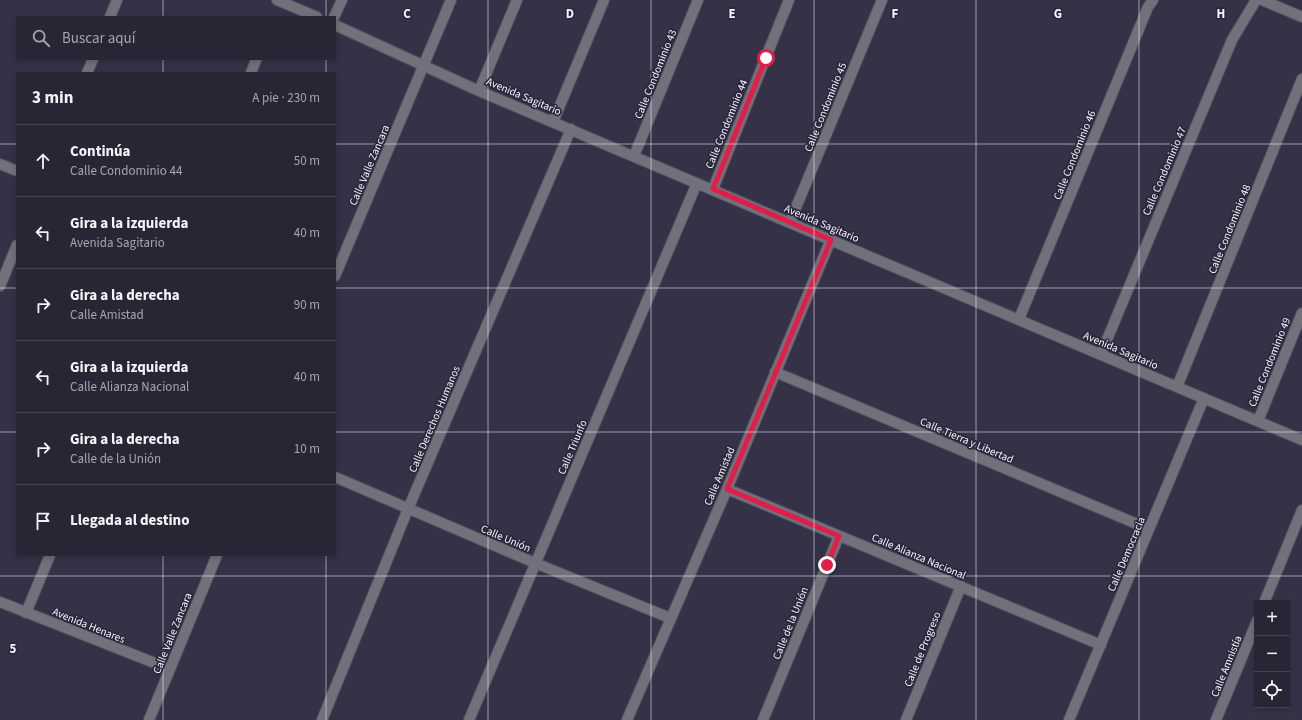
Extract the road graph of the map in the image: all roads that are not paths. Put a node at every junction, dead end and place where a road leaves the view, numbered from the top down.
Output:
1 (117, 0) edge
2 (277, 0) edge
3 (342, 0) edge
4 (451, 0) edge
5 (517, 0) edge
6 (604, 0) edge
7 (698, 0) edge
8 (789, 0) edge
9 (882, 0) edge
10 (1256, 0) edge
11 (1262, 0) edge
12 (1151, 3) edge
13 (110, 16) edge
14 (315, 16) edge
15 (334, 16) edge
16 (1302, 17) edge
17 (336, 25) edge
18 (93, 60) edge
19 (256, 60) dead end
20 (425, 65) junction
21 (87, 72) edge
22 (251, 72) edge
23 (1302, 79) edge
24 (480, 90) junction
25 (553, 122) junction
26 (571, 129) junction
27 (634, 156) junction
28 (0, 164) edge
29 (16, 171) edge
30 (697, 183) junction
31 (713, 189) junction
32 (790, 222) junction
33 (831, 240) junction
34 (16, 247) edge
35 (336, 274) edge
36 (0, 286) edge
37 (1302, 313) edge
38 (1020, 319) junction
39 (1101, 354) junction
40 (776, 372) junction
41 (1177, 387) junction
42 (1204, 398) junction
43 (1258, 421) junction
44 (1302, 440) edge
45 (336, 477) edge
46 (727, 489) junction
47 (408, 509) junction
48 (1302, 510) edge
49 (1149, 529) junction
50 (839, 536) junction
51 (50, 556) edge
52 (217, 556) edge
53 (535, 564) junction
54 (961, 586) junction
55 (1265, 600) edge
56 (0, 602) edge
57 (26, 612) junction
58 (670, 618) junction
59 (1254, 628) edge
60 (1101, 645) junction
61 (170, 669) junction
62 (149, 720) edge
63 (322, 720) edge
64 (469, 720) edge
65 (627, 720) edge
66 (763, 720) edge
67 (906, 720) edge
68 (1069, 720) edge
69 (1216, 720) edge

1 - 13 street
2 - 14 street
3 - 15 street
4 - 20 street, Calle Valle Zancara
5 - 24 street
6 - 25 street
7 - 27 street, Calle Condominio 43
8 - 31 street, Calle Condominio 44
9 - 32 street, Calle Condominio 45
10 - 39 street, Calle Condominio 47
11 - 16 street
12 - 38 street, Calle Condominio 46
17 - 20 street, Avenida Sagitario
18 - 21 street
19 - 22 street
20 - 24 street, Avenida Sagitario
20 - 35 street, Calle Valle Zancara
23 - 41 street, Calle Condominio 48
24 - 25 street, Avenida Sagitario
25 - 26 street, Avenida Sagitario
26 - 27 street, Avenida Sagitario
26 - 47 street, Calle Derechos Humanos
27 - 30 street, Avenida Sagitario
28 - 29 street
30 - 31 street, Avenida Sagitario
30 - 53 street, Calle Triunfo
31 - 32 street, Avenida Sagitario
32 - 33 street, Avenida Sagitario
33 - 38 street, Avenida Sagitario
33 - 40 street, Calle Amistad
34 - 36 street
37 - 43 street, Calle Condominio 49
38 - 39 street, Avenida Sagitario
39 - 41 street, Avenida Sagitario
40 - 46 street, Calle Amistad
40 - 49 street, Calle Tierra y Libertad
41 - 42 street, Avenida Sagitario
42 - 43 street, Avenida Sagitario
42 - 49 street, Calle Democracia
43 - 44 street, Avenida Sagitario
45 - 47 street, Calle Unión
46 - 50 street, Calle Alianza Nacional
46 - 58 street, Calle Amistad
47 - 53 street, Calle Unión
47 - 63 street, Calle Derechos Humanos
48 - 55 street
49 - 60 street, Calle Democracia
50 - 54 street, Calle Alianza Nacional
50 - 66 street, Calle de la Unión
51 - 57 street
52 - 61 street, Calle Valle Zancara
53 - 58 street, Calle Unión
53 - 64 street, Calle Triunfo
54 - 60 street, Calle Alianza Nacional
54 - 67 street, Calle de Progreso
56 - 57 street, Avenida Henares
57 - 61 street, Avenida Henares
58 - 65 street, Calle Amistad
59 - 69 street, Calle Amnistía
60 - 68 street, Calle Democracia
61 - 62 street, Calle Valle Zancara

